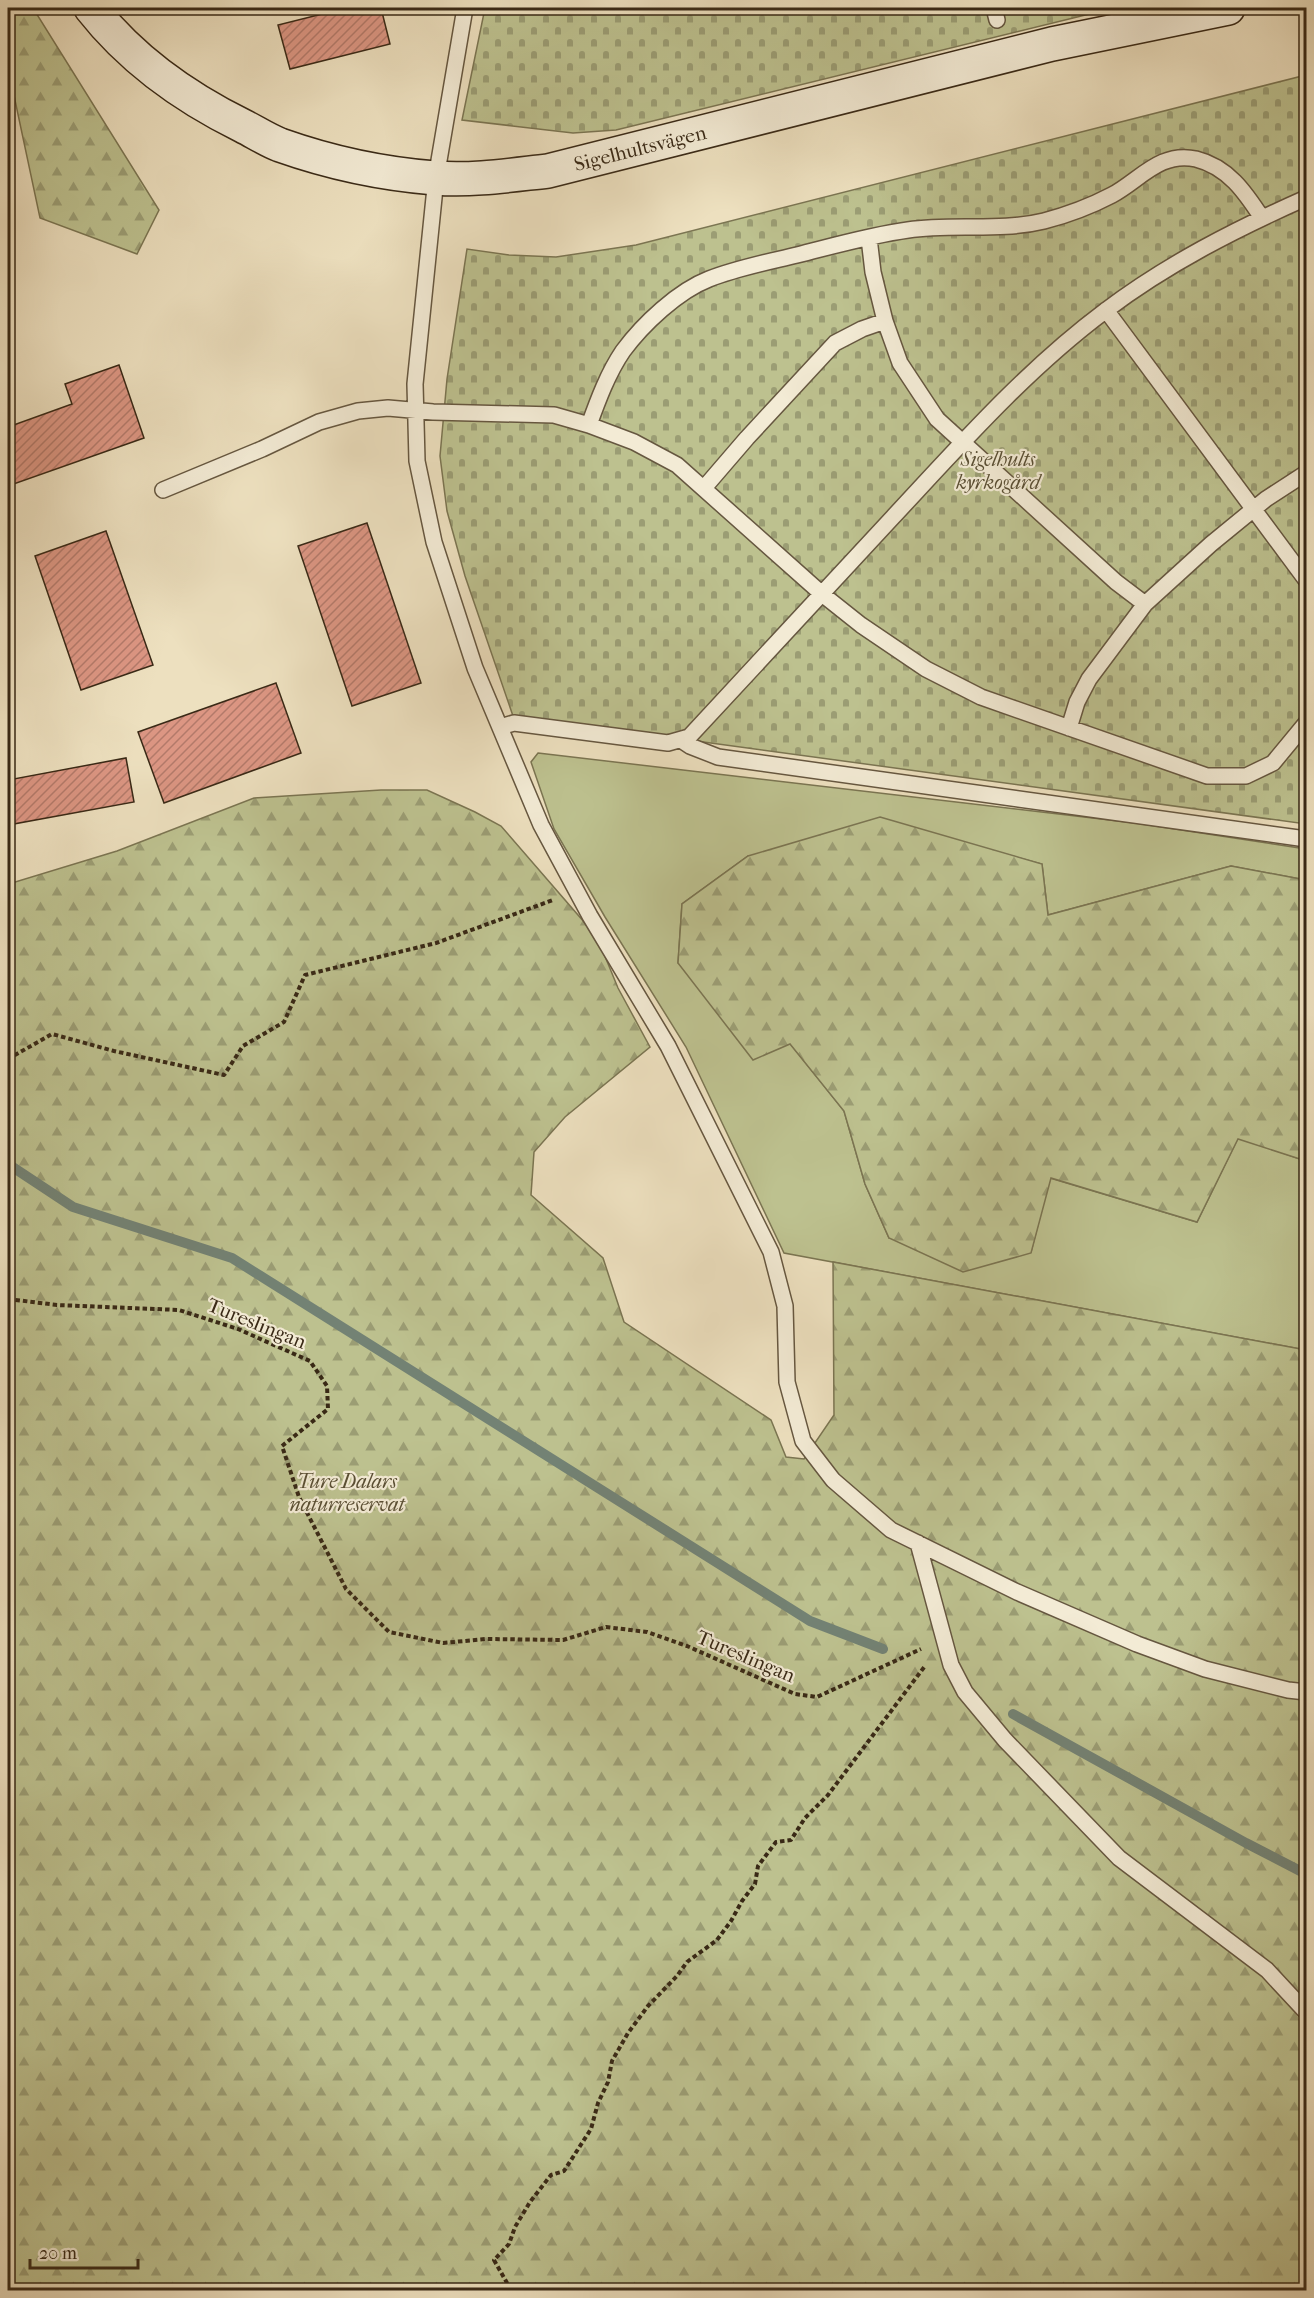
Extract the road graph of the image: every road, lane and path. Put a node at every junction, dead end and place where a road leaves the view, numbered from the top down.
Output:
1 (90, 8) edge
2 (465, 8) edge
3 (1228, 8) edge
4 (436, 178) junction
5 (1306, 198) edge
6 (1262, 218) junction
7 (869, 238) junction
8 (1106, 310) junction
9 (885, 321) junction
10 (414, 410) junction
11 (589, 425) junction
12 (962, 443) junction
13 (1306, 473) edge
14 (704, 488) junction
15 (163, 490) dead end
16 (1255, 509) junction
17 (1306, 580) edge
18 (822, 594) junction
19 (1144, 604) junction
20 (1306, 723) edge
21 (500, 727) junction
22 (1069, 728) junction
23 (681, 740) junction
24 (1306, 839) edge
25 (576, 891) junction
26 (8, 1059) edge
27 (8, 1299) edge
28 (918, 1543) junction
29 (944, 1638) junction
30 (1306, 1692) edge
31 (1306, 2012) edge
32 (511, 2290) edge

1 - 4 street, Sigelhultsvägen
2 - 4 lane
3 - 4 street, Sigelhultsvägen
4 - 10 lane
5 - 6 lane
6 - 7 lane
6 - 8 lane
7 - 9 lane
7 - 11 lane
8 - 12 lane
8 - 16 lane
9 - 12 lane
9 - 14 lane
10 - 11 lane
10 - 15 lane
10 - 21 lane
11 - 14 lane
12 - 18 lane
12 - 19 lane
13 - 16 lane
14 - 18 lane
16 - 17 lane
16 - 19 lane
18 - 22 lane
18 - 23 lane
19 - 22 lane
20 - 22 lane
21 - 23 lane
21 - 25 lane
23 - 24 lane
25 - 26 path
25 - 28 lane
27 - 29 path, Tureslingan
28 - 29 lane
28 - 30 lane
29 - 31 lane
29 - 32 path

